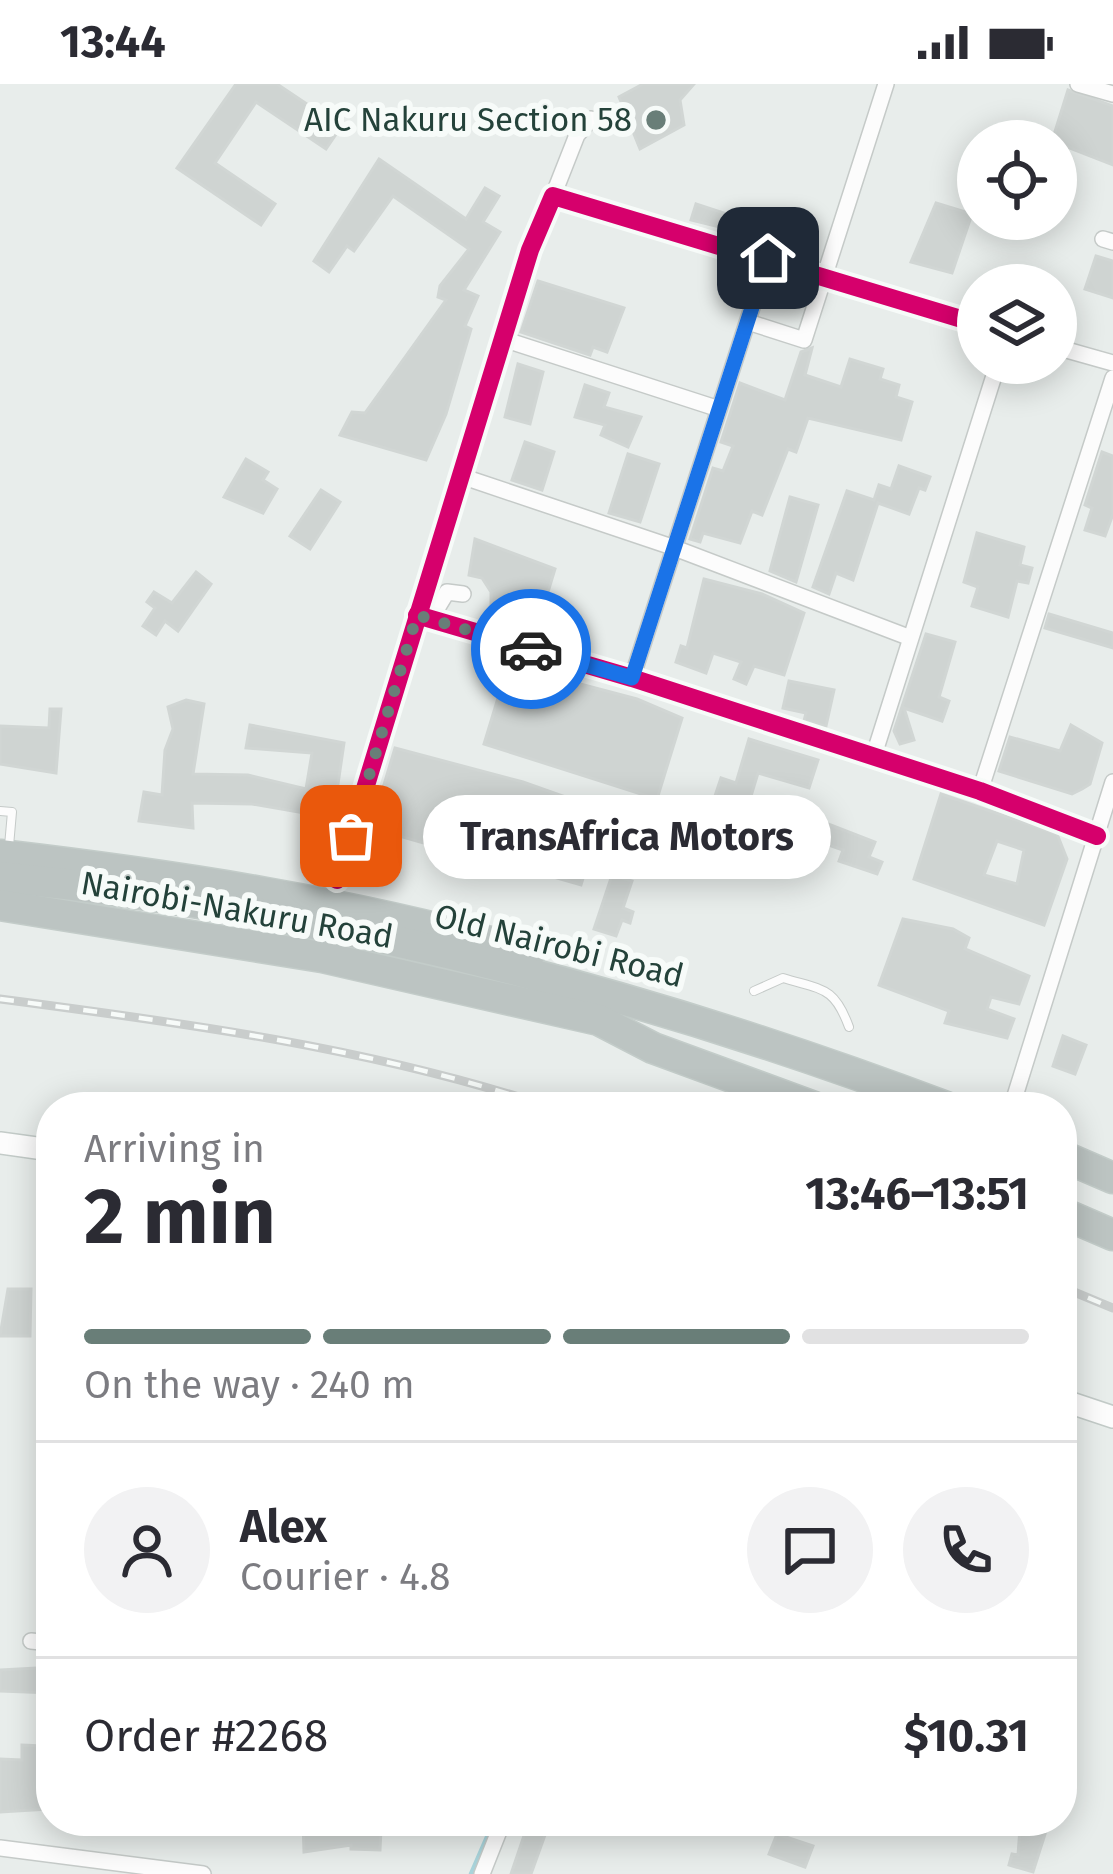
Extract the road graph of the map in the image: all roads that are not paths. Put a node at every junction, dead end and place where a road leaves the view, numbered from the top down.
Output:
1 (886, 84) edge
2 (1078, 84) edge
3 (1113, 94) edge
4 (591, 119) dead end
5 (553, 196) junction
6 (768, 258) junction
7 (825, 278) junction
8 (957, 318) edge
9 (748, 322) junction
10 (503, 340) junction
11 (1077, 353) edge
12 (1113, 363) edge
13 (1113, 378) edge
14 (991, 384) edge
15 (716, 408) junction
16 (460, 476) junction
17 (672, 547) junction
18 (463, 595) dead end
19 (424, 618) junction
20 (908, 638) junction
21 (632, 678) junction
22 (873, 758) junction
23 (1113, 782) edge
24 (980, 791) junction
25 (0, 811) edge
26 (1097, 836) junction
27 (3, 862) edge
28 (337, 880) dead end
29 (0, 905) edge
30 (0, 925) edge
31 (534, 990) junction
32 (754, 992) dead end
33 (656, 1005) junction
34 (849, 1027) dead end
35 (653, 1048) junction
36 (773, 1092) edge
37 (903, 1092) edge
38 (1016, 1092) edge
39 (0, 1144) edge
40 (36, 1148) edge
41 (1077, 1162) edge
42 (1113, 1178) edge
43 (1077, 1220) edge
44 (1113, 1235) edge
45 (1077, 1405) edge
46 (1113, 1418) edge
47 (31, 1641) dead end
48 (36, 1642) edge
49 (497, 1836) edge
50 (0, 1848) edge
51 (202, 1874) edge
52 (482, 1874) edge

1 - 7 street
2 - 3 street
4 - 5 street
5 - 6 street
5 - 10 street
6 - 7 street
6 - 9 street
7 - 8 street
7 - 9 street
9 - 15 street
10 - 15 street
10 - 16 street
11 - 12 street
13 - 24 street
14 - 20 street
15 - 17 street
16 - 17 street
16 - 19 street
17 - 20 street
17 - 21 street
18 - 19 street
19 - 21 street
19 - 28 street
20 - 22 street
21 - 22 street
22 - 24 street
23 - 26 street
24 - 26 street
25 - 27 lane
26 - 38 street
27 - 31 highway, Old Nairobi Road
27 - 33 highway
29 - 31 highway, Nairobi-Nakuru Road
30 - 35 highway
31 - 33 highway, Old Nairobi Road
31 - 35 highway, Old Nairobi Road
32 - 34 lane
33 - 37 highway, Old Nairobi Road
35 - 36 highway, Old Nairobi Road
39 - 40 street
41 - 42 highway
43 - 44 highway
45 - 46 street
47 - 48 street
49 - 52 street
50 - 51 street

